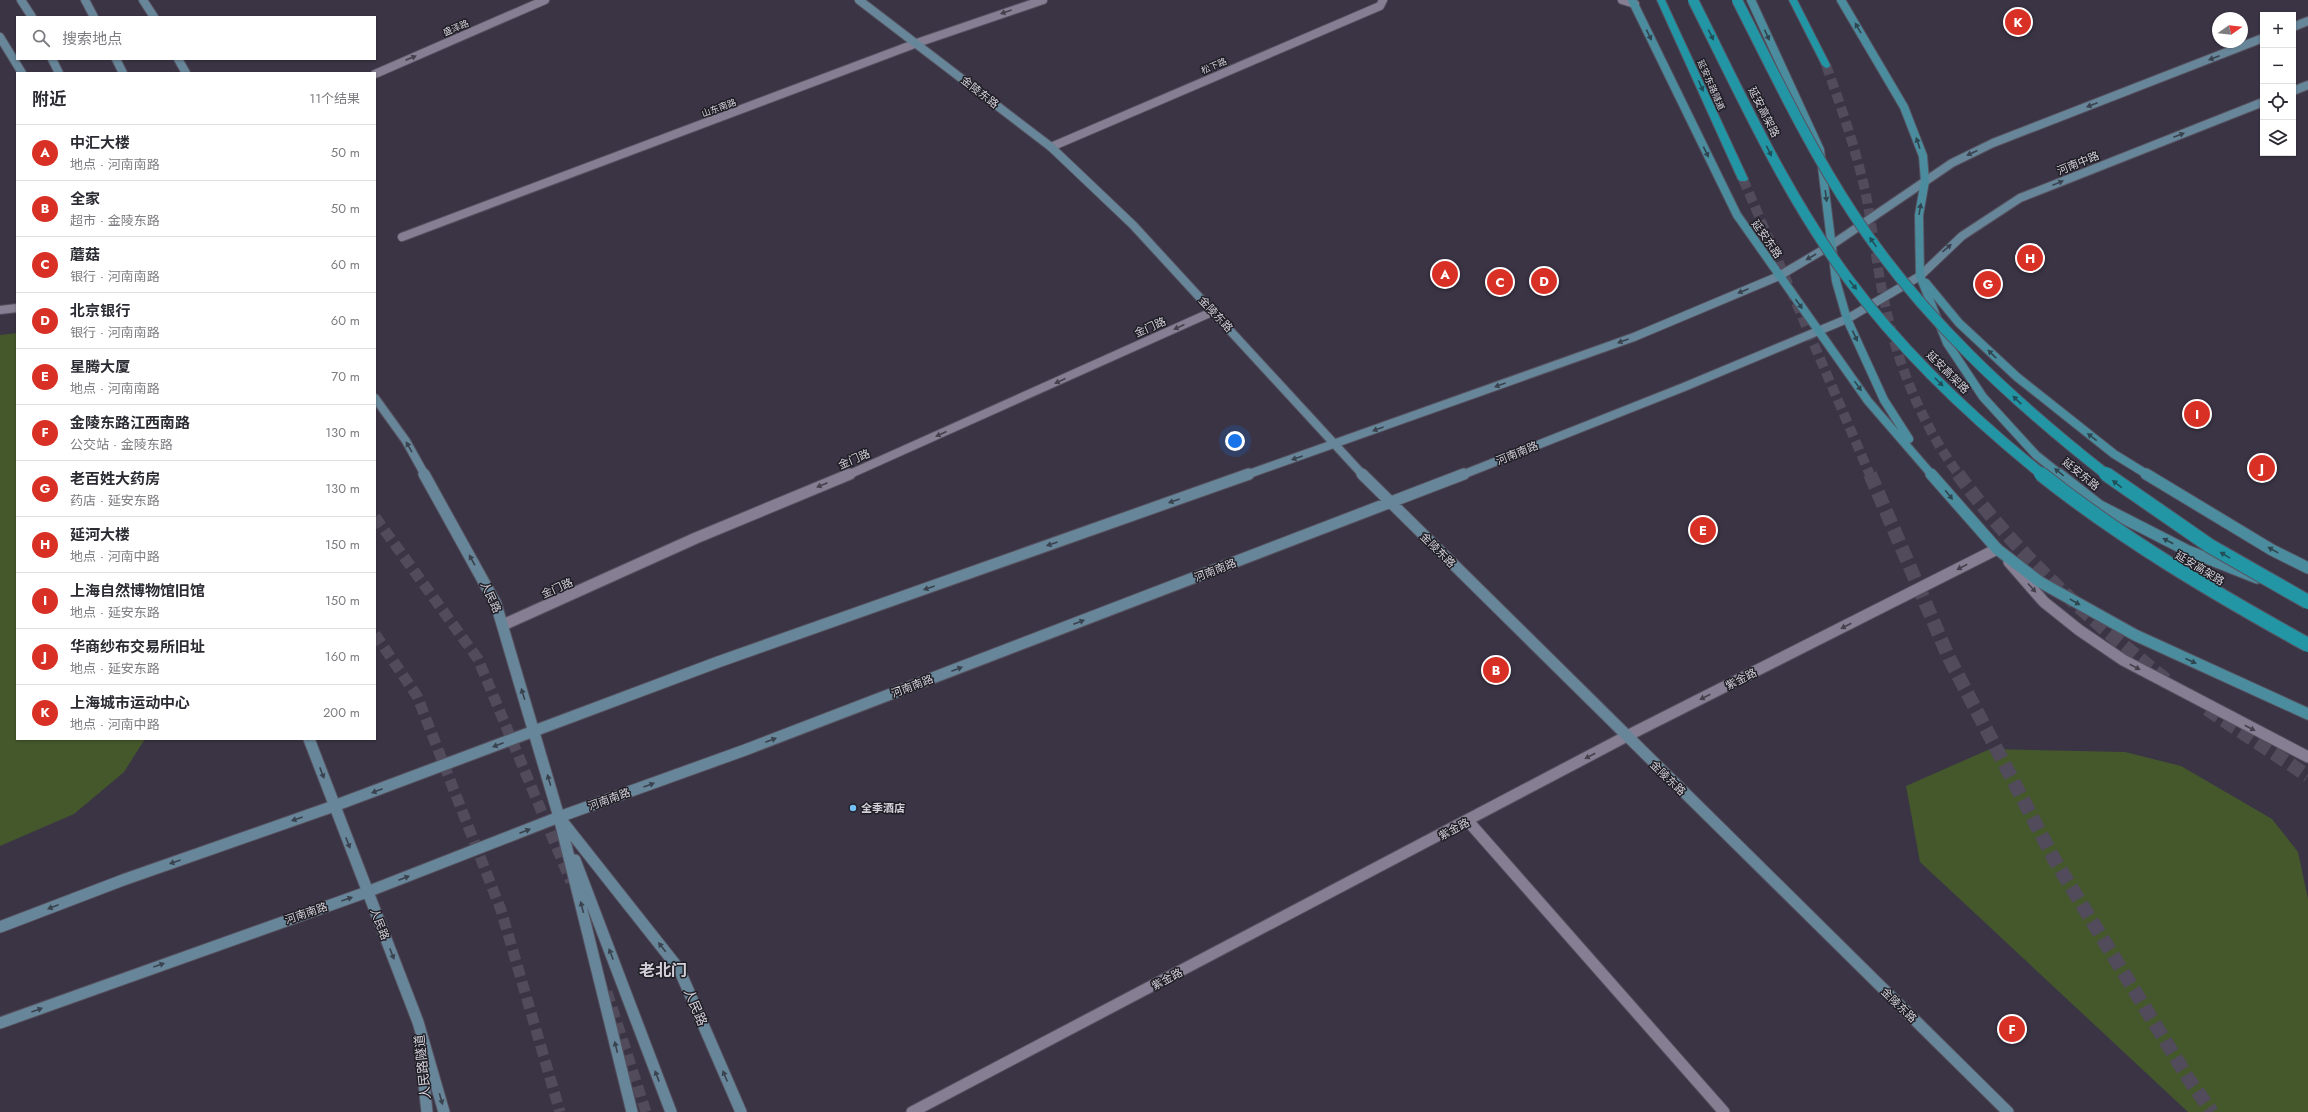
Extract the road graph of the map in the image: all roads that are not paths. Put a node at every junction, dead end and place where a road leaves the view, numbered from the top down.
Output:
1 (21, 0) edge
2 (85, 0) edge
3 (143, 0) edge
4 (545, 0) edge
5 (858, 0) edge
6 (1043, 0) edge
7 (1383, 0) edge
8 (1622, 0) edge
9 (1661, 0) edge
10 (1693, 0) edge
11 (1737, 0) edge
12 (1751, 0) edge
13 (1793, 0) edge
14 (1841, 0) edge
15 (1634, 2) edge
16 (31, 16) edge
17 (93, 16) edge
18 (153, 16) edge
19 (2308, 21) edge
20 (2296, 26) edge
21 (0, 38) edge
22 (2260, 39) edge
23 (916, 43) junction
24 (52, 60) edge
25 (116, 60) edge
26 (179, 60) edge
27 (1826, 65) tunnel mouth
28 (21, 72) edge
29 (58, 72) edge
30 (122, 72) edge
31 (185, 72) edge
32 (376, 74) edge
33 (2308, 85) edge
34 (2296, 90) edge
35 (2260, 103) edge
36 (1051, 147) junction
37 (1743, 179) tunnel mouth
38 (1925, 181) junction
39 (402, 237) dead end
40 (1833, 244) junction
41 (1779, 276) junction
42 (1920, 276) junction
43 (16, 308) edge
44 (0, 310) edge
45 (1214, 311) junction
46 (1847, 319) junction
47 (1819, 332) junction
48 (376, 399) edge
49 (1334, 445) junction
50 (1925, 465) junction
51 (1390, 503) junction
52 (1997, 549) junction
53 (2308, 568) edge
54 (2308, 600) edge
55 (502, 625) junction
56 (2308, 645) edge
57 (2308, 714) edge
58 (535, 731) junction
59 (1625, 737) junction
60 (308, 740) edge
61 (2308, 757) edge
62 (334, 806) junction
63 (559, 818) junction
64 (1468, 821) junction
65 (367, 892) junction
66 (0, 927) edge
67 (418, 1022) junction
68 (0, 1023) edge
69 (427, 1112) edge
70 (444, 1112) edge
71 (632, 1112) edge
72 (671, 1112) edge
73 (741, 1112) edge
74 (912, 1112) edge
75 (1724, 1112) edge
76 (2008, 1112) edge

1 - 16 main road
2 - 17 main road
3 - 18 main road
32 -> 4 street, 盛泽路
5 - 23 main road, 金陵东路
6 -> 23 street, 山东南路
7 - 36 street, 松下路
8 - 15 street
9 -> 37 highway, 延安东路隧道
10 -> 56 highway, 延安高架路, bridge
54 -> 11 highway, bridge
12 -> 40 main road, 延安东路
13 - 27 highway
38 -> 14 main road, 延安东路
15 -> 41 main road, 延安东路
19 - 20 main road
21 - 28 main road
22 -> 38 main road
23 - 36 main road, 金陵东路
23 - 39 street, 山东南路
24 - 29 main road
25 - 30 main road
26 - 31 main road
33 - 34 main road
42 -> 35 main road, 河南中路
36 - 45 main road, 金陵东路
38 - 40 main road
42 -> 38 main road, 延安东路
40 -> 41 main road
40 - 46 main road, 延安东路
41 -> 47 main road, 延安东路
41 -> 49 main road
42 - 46 main road, 河南中路
53 -> 42 main road
54 -> 42 main road, 延安东路
43 - 44 street
45 - 49 main road, 金陵东路
45 -> 55 street, 金门路
46 - 47 main road, 河南南路
46 -> 50 main road, 延安东路
47 -> 50 main road, 延安东路
47 - 51 main road, 河南南路
55 -> 48 main road, 人民路
49 - 51 main road, 金陵东路
49 -> 58 main road
50 -> 52 main road, 延安东路
51 - 59 main road, 金陵东路
63 -> 51 main road, 河南南路
52 -> 57 main road, 延安东路
52 -> 59 street, 紫金路
52 -> 61 street
58 -> 55 main road, 人民路
58 -> 62 main road
63 -> 58 main road, 人民路
59 -> 64 street, 紫金路
59 - 76 main road, 金陵东路
60 -> 62 main road, 人民路
62 -> 65 main road, 人民路
62 -> 66 main road
65 -> 63 main road, 河南南路
71 -> 63 main road, 人民路
72 -> 63 main road
73 -> 63 main road, 人民路
64 - 74 street, 紫金路
64 - 75 street
65 -> 67 main road, 人民路
68 -> 65 main road, 河南南路
67 - 69 main road, 人民路隧道
67 -> 70 main road, 人民路

